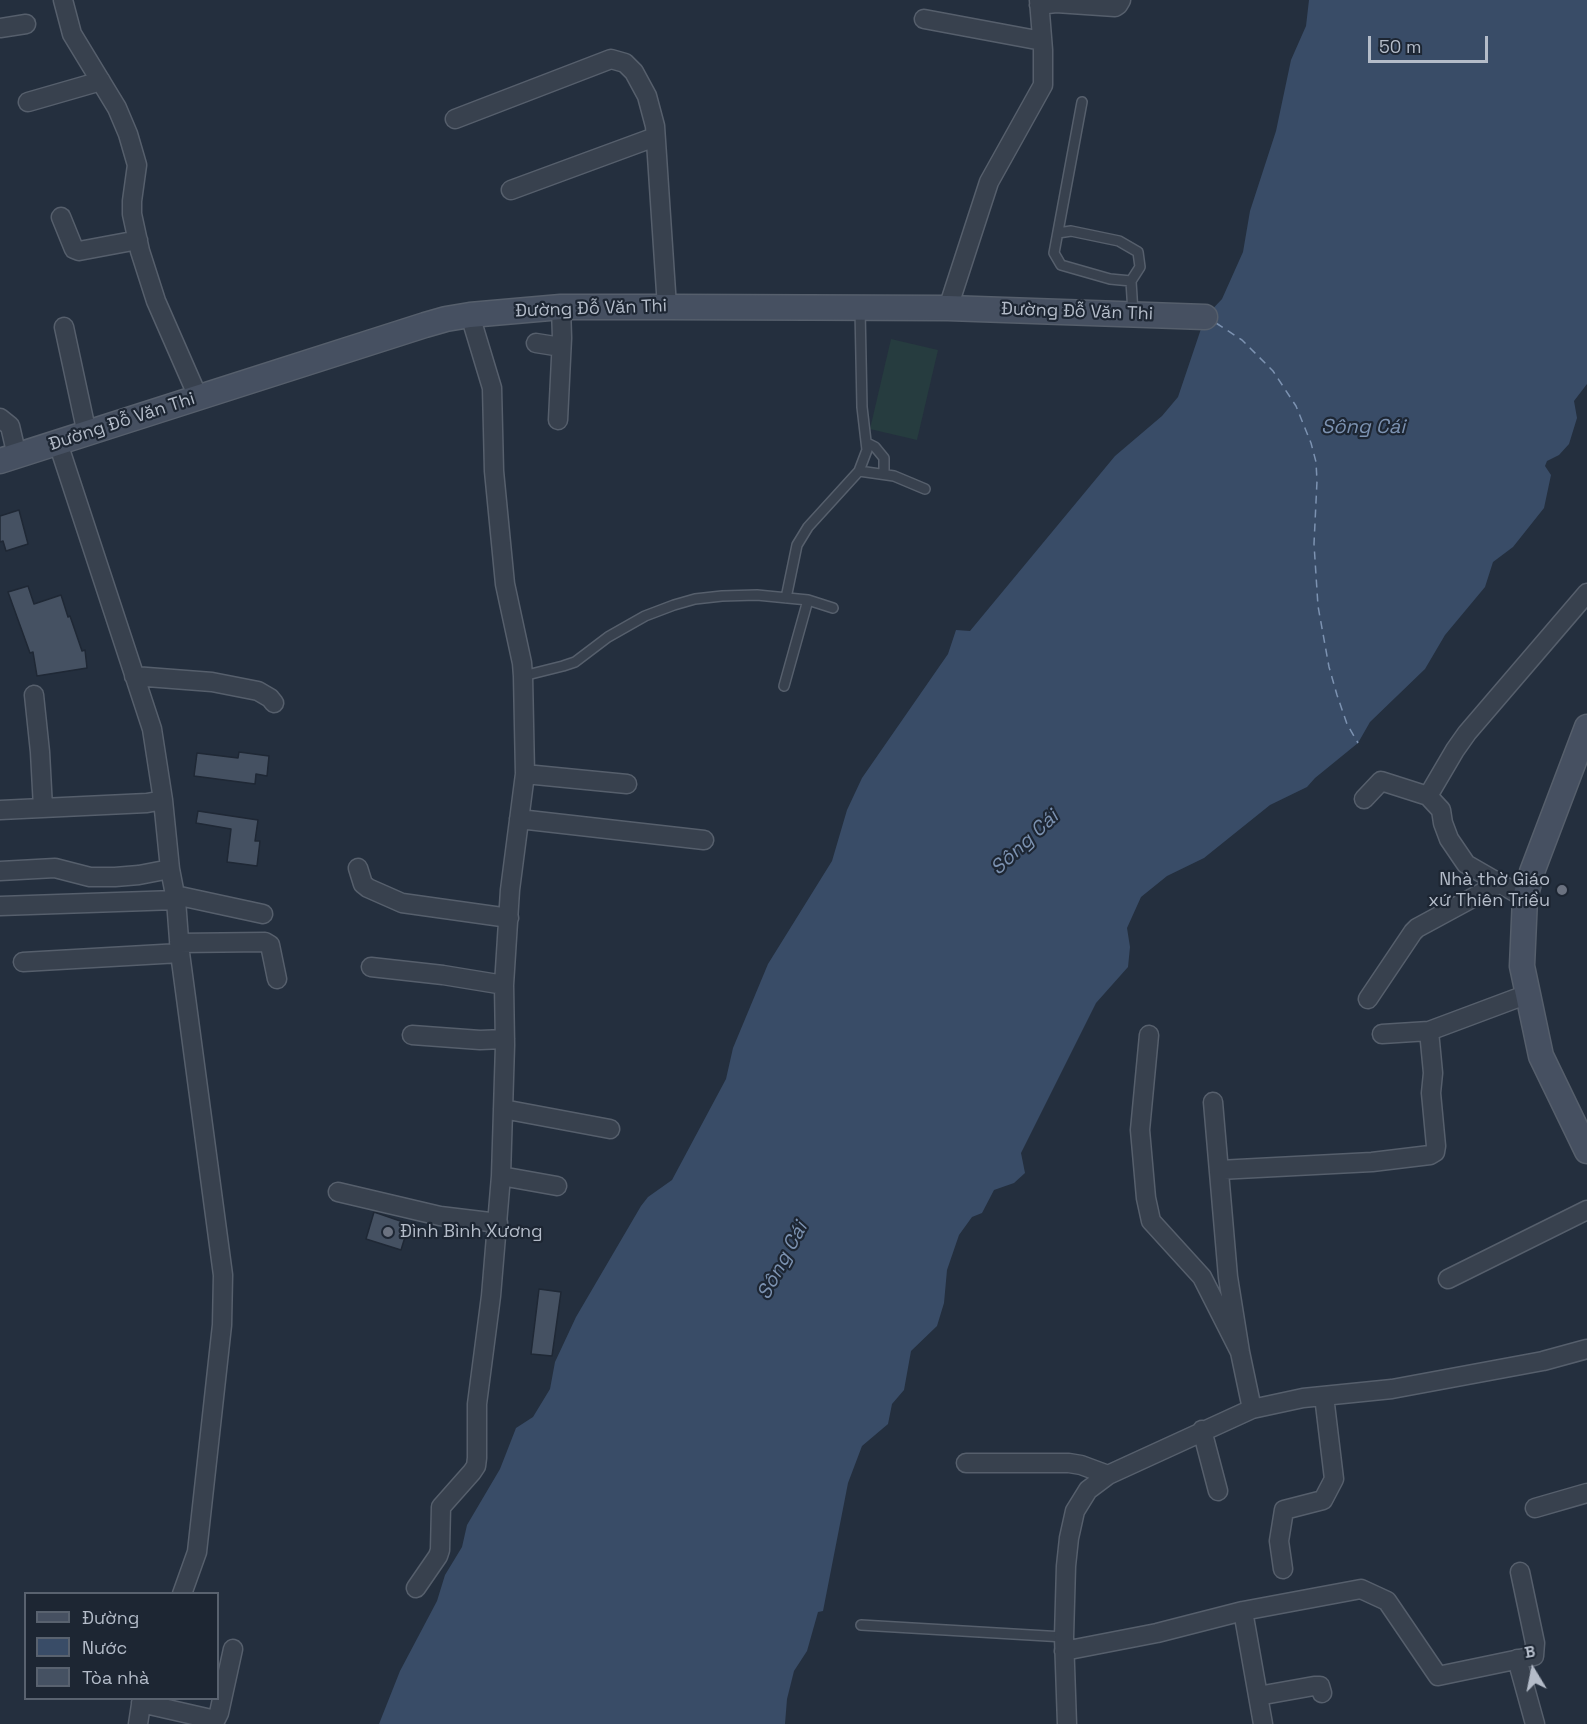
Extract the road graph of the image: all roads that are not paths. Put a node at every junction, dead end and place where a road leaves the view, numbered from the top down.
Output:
1 (63, 0) edge
2 (1121, 0) edge
3 (1039, 3) edge
4 (924, 19) dead end
5 (26, 24) dead end
6 (0, 28) edge
7 (1042, 41) junction
8 (101, 81) junction
9 (28, 102) dead end
10 (1082, 102) dead end
11 (455, 119) dead end
12 (656, 137) junction
13 (511, 190) dead end
14 (61, 217) dead end
15 (1058, 233) junction
16 (138, 240) junction
17 (1131, 281) junction
18 (561, 307) junction
19 (667, 307) junction
20 (860, 307) junction
21 (948, 308) junction
22 (1133, 313) junction
23 (470, 315) junction
24 (1205, 316) dead end
25 (64, 327) dead end
26 (536, 343) dead end
27 (561, 347) junction
28 (198, 397) junction
29 (0, 418) edge
30 (558, 420) dead end
31 (87, 434) junction
32 (58, 443) junction
33 (867, 443) junction
34 (8, 458) edge
35 (859, 471) junction
36 (884, 474) junction
37 (925, 489) dead end
38 (1587, 593) edge
39 (786, 598) junction
40 (808, 600) junction
41 (833, 608) dead end
42 (134, 676) junction
43 (524, 676) junction
44 (784, 686) dead end
45 (34, 695) dead end
46 (274, 704) dead end
47 (1587, 727) edge
48 (525, 774) junction
49 (627, 784) dead end
50 (1428, 796) junction
51 (1364, 799) dead end
52 (163, 800) junction
53 (43, 808) junction
54 (0, 810) edge
55 (519, 819) junction
56 (704, 840) dead end
57 (358, 868) dead end
58 (170, 869) junction
59 (0, 871) edge
60 (1500, 883) junction
61 (175, 898) junction
62 (1525, 898) junction
63 (0, 906) edge
64 (263, 914) dead end
65 (508, 918) junction
66 (180, 948) junction
67 (23, 962) dead end
68 (371, 967) dead end
69 (277, 979) dead end
70 (504, 985) junction
71 (1528, 994) junction
72 (1368, 999) dead end
73 (1429, 1030) junction
74 (1382, 1034) dead end
75 (412, 1035) dead end
76 (1149, 1035) dead end
77 (505, 1039) junction
78 (1213, 1102) dead end
79 (503, 1109) junction
80 (610, 1129) dead end
81 (1587, 1151) edge
82 (1219, 1170) junction
83 (501, 1176) junction
84 (557, 1186) dead end
85 (338, 1192) dead end
86 (1587, 1210) edge
87 (498, 1223) junction
88 (1448, 1279) dead end
89 (1587, 1349) edge
90 (1240, 1352) junction
91 (1324, 1396) junction
92 (1252, 1409) junction
93 (1202, 1430) junction
94 (966, 1463) dead end
95 (1108, 1475) junction
96 (1218, 1491) dead end
97 (1587, 1493) edge
98 (1535, 1508) dead end
99 (1283, 1569) dead end
100 (1520, 1572) dead end
101 (416, 1588) dead end
102 (182, 1592) edge
103 (1243, 1611) junction
104 (861, 1625) dead end
105 (1064, 1644) junction
106 (233, 1649) dead end
107 (1517, 1659) junction
108 (1322, 1693) dead end
109 (1258, 1696) junction
110 (141, 1701) edge
111 (138, 1724) edge
112 (1066, 1724) edge
113 (1263, 1724) edge
114 (1534, 1724) edge

1 - 8 street
2 - 3 street
3 - 7 street
4 - 7 street
5 - 6 street
7 - 21 street
8 - 9 street
8 - 16 street
10 - 15 lane
11 - 12 street
12 - 13 street
12 - 19 street
14 - 16 street
15 - 17 lane
15 - 17 lane
16 - 28 street
17 - 22 lane
18 - 19 street, Đường Đỗ Văn Thi
18 - 23 street, Đường Đỗ Văn Thi
18 - 27 street
19 - 20 street, Đường Đỗ Văn Thi
20 - 21 street, Đường Đỗ Văn Thi
20 - 33 lane
21 - 22 street, Đường Đỗ Văn Thi
22 - 24 street, Đường Đỗ Văn Thi
23 - 28 street, Đường Đỗ Văn Thi
23 - 43 street
25 - 31 street
26 - 27 street
27 - 30 street
28 - 31 street, Đường Đỗ Văn Thi
29 - 34 street
31 - 32 street, Đường Đỗ Văn Thi
32 - 34 street, Đường Đỗ Văn Thi
32 - 42 street
33 - 35 lane
33 - 36 lane
35 - 36 lane
35 - 39 lane
36 - 37 lane
38 - 50 street
39 - 40 lane
39 - 43 lane
40 - 41 lane
40 - 44 lane
42 - 46 street
42 - 52 street
43 - 48 street
45 - 53 street
47 - 62 street
48 - 49 street
48 - 55 street
50 - 51 street
50 - 60 street
52 - 53 street
52 - 58 street
53 - 54 street
55 - 56 street
55 - 65 street
57 - 65 street
58 - 59 street
58 - 61 street
60 - 62 street
60 - 72 street
61 - 63 street
61 - 64 street
61 - 66 street
62 - 71 street
65 - 70 street
66 - 67 street
66 - 69 street
66 - 102 street
68 - 70 street
70 - 77 street
71 - 73 street
71 - 81 street
73 - 74 street
73 - 82 street
75 - 77 street
76 - 90 street
77 - 79 street
78 - 82 street
79 - 80 street
79 - 83 street
82 - 90 street
83 - 84 street
83 - 87 street
85 - 87 street
86 - 88 street
87 - 101 street
89 - 91 street
90 - 92 street
91 - 92 street
91 - 99 street
92 - 93 street
93 - 95 street
93 - 96 street
94 - 95 street
95 - 105 street
97 - 98 street
100 - 107 street
103 - 105 street
103 - 107 street
103 - 109 street
104 - 105 lane
105 - 112 street
106 - 110 street
107 - 114 street
108 - 109 street
109 - 113 street
110 - 111 street

